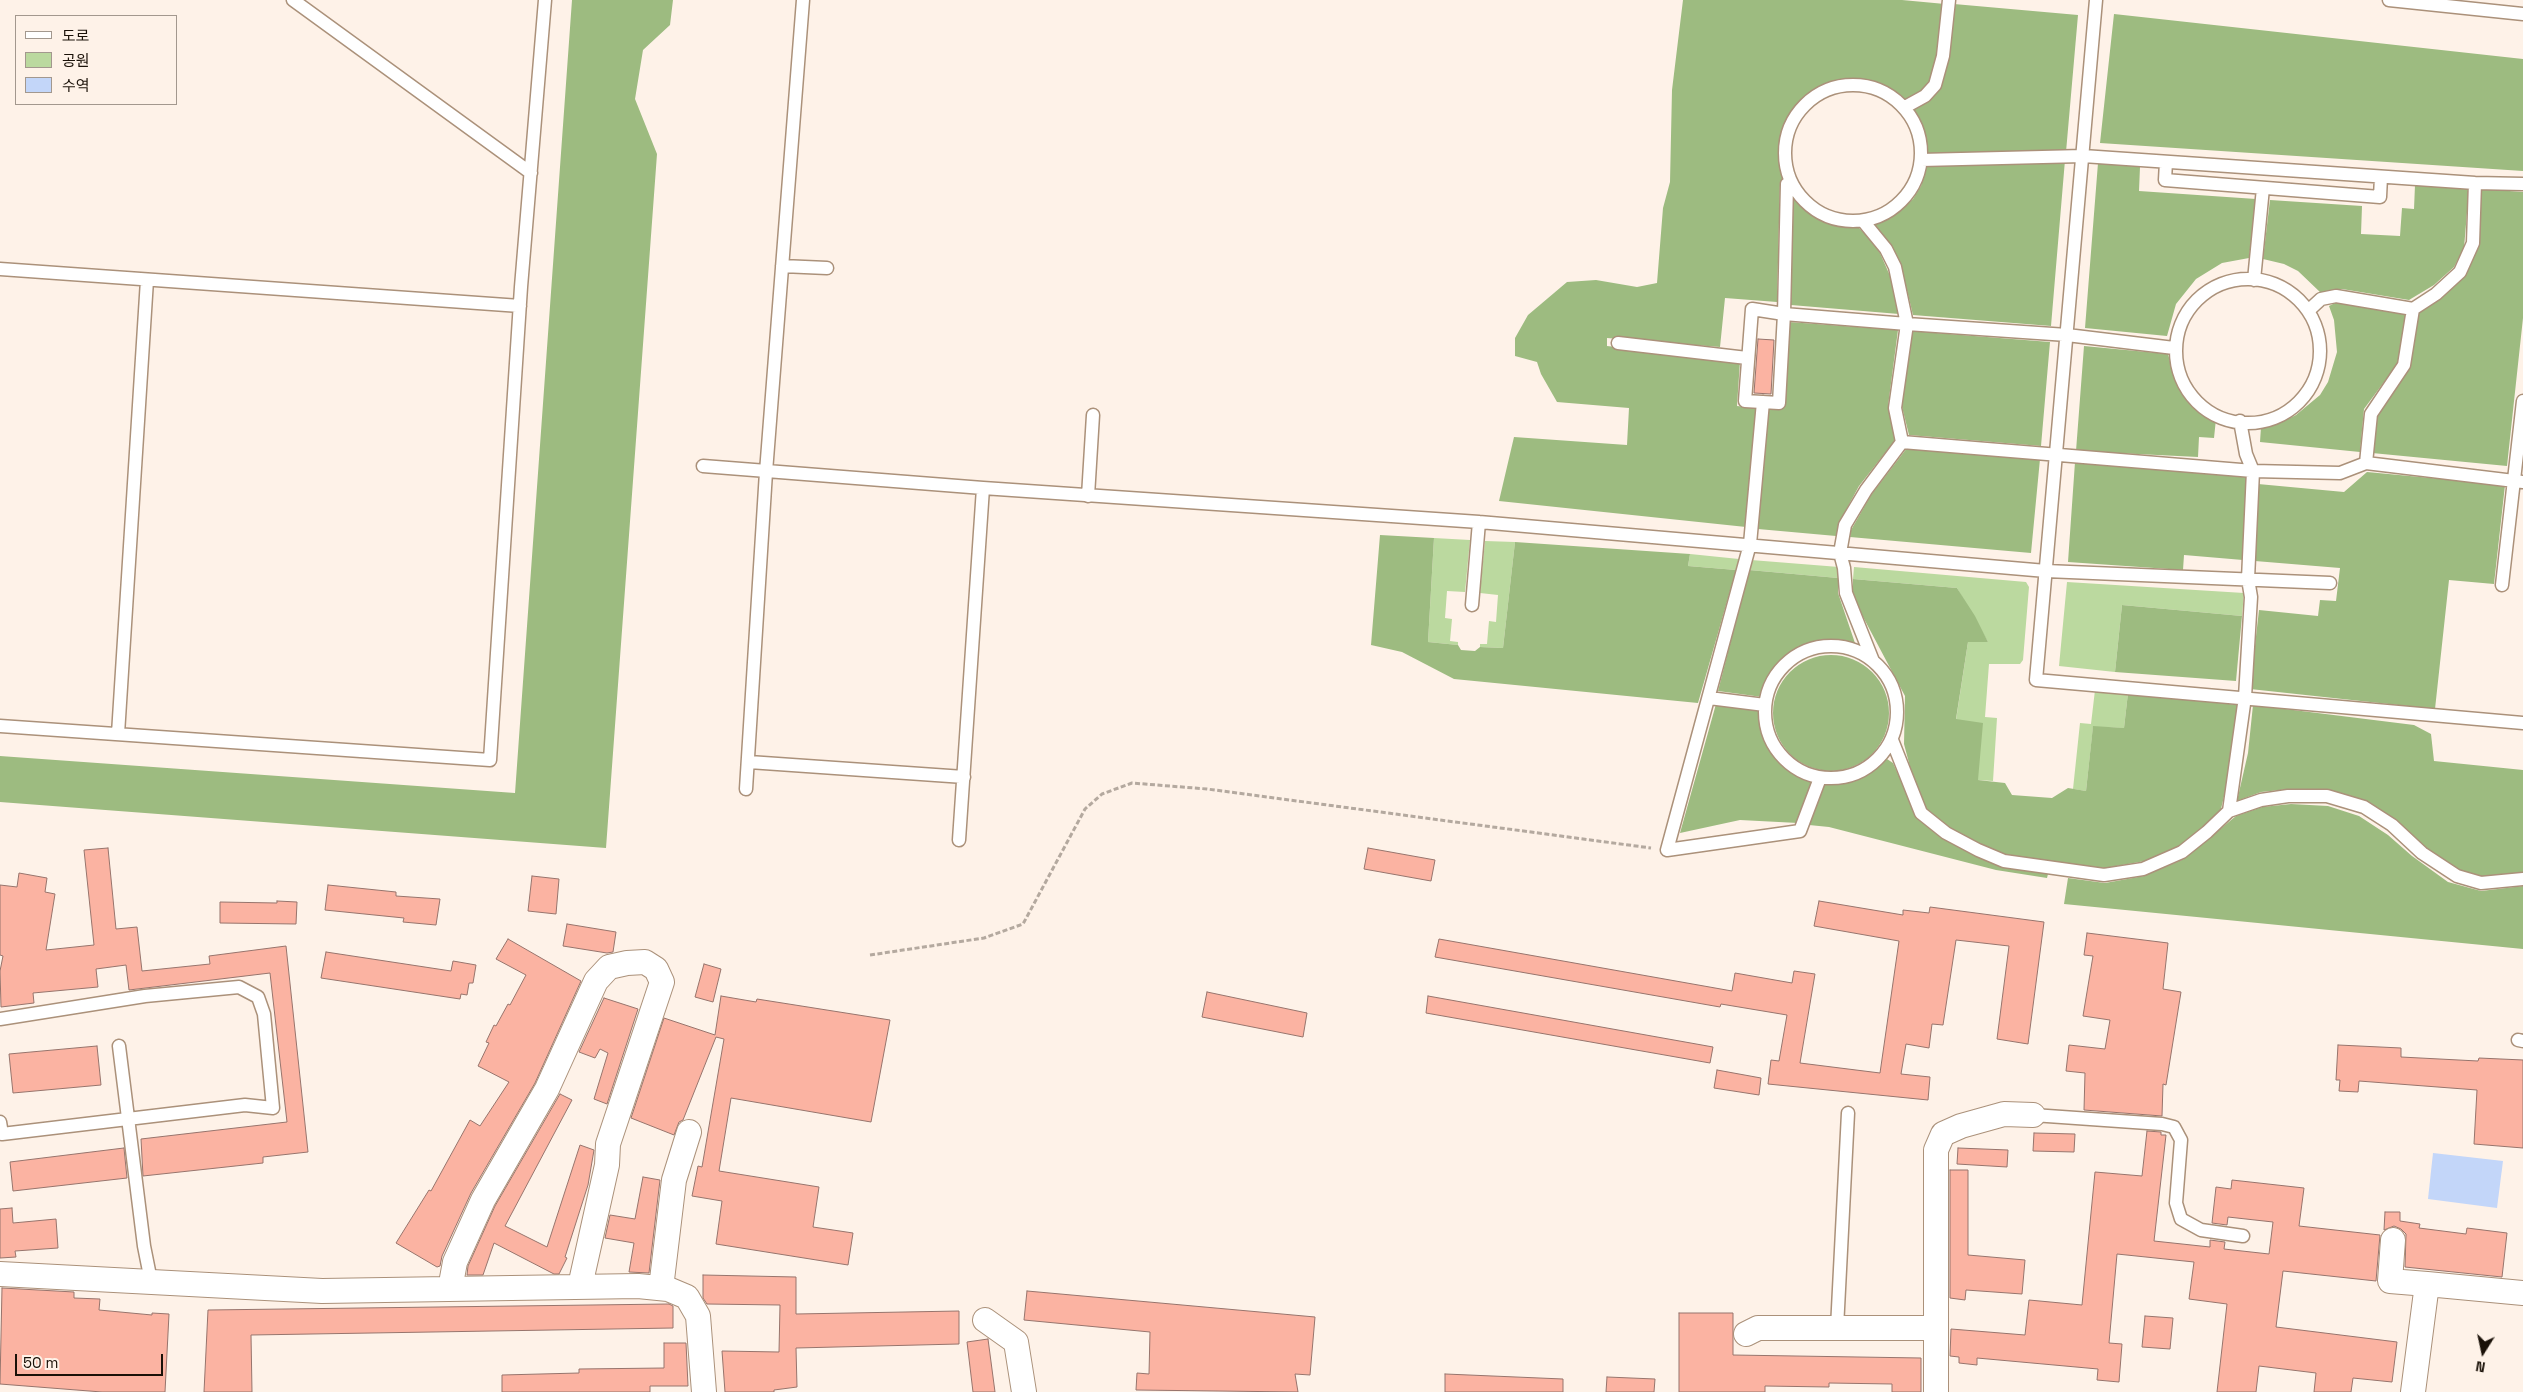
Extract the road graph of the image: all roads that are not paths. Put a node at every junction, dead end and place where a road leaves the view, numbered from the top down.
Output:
1 (293, 0) edge
2 (545, 0) edge
3 (803, 0) edge
4 (1949, 0) edge
5 (2096, 0) edge
6 (2389, 0) edge
7 (2523, 14) edge
8 (1905, 107) junction
9 (2083, 156) junction
10 (1921, 160) junction
11 (2166, 162) junction
12 (530, 173) junction
13 (2381, 177) junction
14 (1791, 182) junction
15 (2475, 183) junction
16 (2523, 184) edge
17 (2264, 188) junction
18 (1863, 221) junction
19 (782, 266) junction
20 (827, 268) dead end
21 (0, 269) edge
22 (147, 280) junction
23 (2254, 280) junction
24 (520, 306) junction
25 (2413, 309) junction
26 (2308, 311) junction
27 (1784, 314) junction
28 (1907, 324) junction
29 (2067, 335) junction
30 (1618, 343) dead end
31 (2174, 348) junction
32 (1747, 358) junction
33 (2523, 401) edge
34 (1763, 402) junction
35 (1093, 416) dead end
36 (2240, 422) junction
37 (1902, 442) junction
38 (2056, 455) junction
39 (2366, 463) junction
40 (703, 466) dead end
41 (2254, 470) junction
42 (766, 472) junction
43 (2518, 482) edge
44 (983, 488) junction
45 (1088, 496) junction
46 (1479, 522) junction
47 (1750, 544) junction
48 (1840, 554) junction
49 (2046, 571) junction
50 (2248, 579) junction
51 (2330, 583) dead end
52 (2502, 585) dead end
53 (1472, 605) dead end
54 (1873, 661) junction
55 (2245, 697) junction
56 (1709, 698) junction
57 (1765, 705) junction
58 (2523, 723) edge
59 (0, 726) edge
60 (118, 734) junction
61 (1892, 740) junction
62 (749, 762) junction
63 (964, 777) junction
64 (1820, 778) junction
65 (746, 789) dead end
66 (2229, 810) junction
67 (959, 840) dead end
68 (2523, 879) edge
69 (0, 1019) edge
70 (119, 1046) dead end
71 (1848, 1113) dead end
72 (2033, 1115) joint
73 (128, 1118) junction
74 (0, 1122) edge
75 (689, 1132) dead end
76 (2243, 1236) dead end
77 (2393, 1240) dead end
78 (0, 1274) edge
79 (151, 1281) junction
80 (2427, 1284) junction
81 (580, 1286) junction
82 (661, 1288) junction
83 (450, 1289) junction
84 (2523, 1294) edge
85 (985, 1320) dead end
86 (1837, 1328) junction
87 (1936, 1328) junction
88 (1746, 1334) dead end
89 (704, 1392) edge
90 (1024, 1392) edge
91 (1936, 1392) edge
92 (2413, 1392) edge

1 - 12 lane
2 - 12 lane
3 - 19 lane
4 - 8 lane
5 - 9 lane
6 - 7 lane
8 - 10 lane
8 - 14 lane
9 - 10 lane
9 - 11 lane
9 - 29 lane
10 - 18 lane
11 - 13 lane
11 - 17 lane
12 - 24 lane
13 - 15 lane
13 - 17 lane
14 - 18 lane
14 - 27 lane
15 - 16 lane
15 - 25 lane
17 - 23 lane
18 - 28 lane
19 - 20 lane
19 - 42 lane
21 - 22 lane
22 - 24 lane
22 - 60 lane
23 - 26 lane
23 - 31 lane
24 - 60 lane
25 - 26 lane
25 - 39 lane
26 - 36 lane
27 - 28 lane
27 - 32 lane
27 - 34 lane
28 - 29 lane
28 - 37 lane
29 - 31 lane
29 - 38 lane
30 - 32 lane
31 - 36 lane
32 - 34 lane
33 - 43 lane
34 - 47 lane
35 - 45 lane
36 - 41 lane
37 - 38 lane
37 - 48 lane
38 - 41 lane
38 - 49 lane
39 - 41 lane
39 - 43 lane
40 - 42 lane
41 - 50 lane
42 - 44 lane
42 - 62 lane
43 - 52 lane
44 - 45 lane
44 - 63 lane
45 - 46 lane
46 - 47 lane
46 - 53 lane
47 - 48 lane
47 - 56 lane
48 - 49 lane
48 - 54 lane
49 - 50 lane
49 - 55 lane
50 - 51 lane
50 - 55 lane
54 - 57 lane
54 - 61 lane
55 - 58 lane
55 - 66 lane
56 - 57 lane
56 - 64 lane
57 - 64 lane
59 - 60 lane
61 - 64 lane
61 - 66 lane
62 - 63 lane
62 - 65 lane
63 - 67 lane
66 - 68 lane
69 - 73 lane
70 - 73 lane
71 - 86 lane
72 - 76 lane
72 - 87 street
73 - 74 lane
73 - 79 lane
75 - 82 street
77 - 80 street
78 - 79 street
79 - 83 street
80 - 84 street
80 - 92 street
81 - 82 street
81 - 83 street
81 - 83 street
82 - 89 street
85 - 90 street
86 - 87 street
86 - 88 street
87 - 91 street

